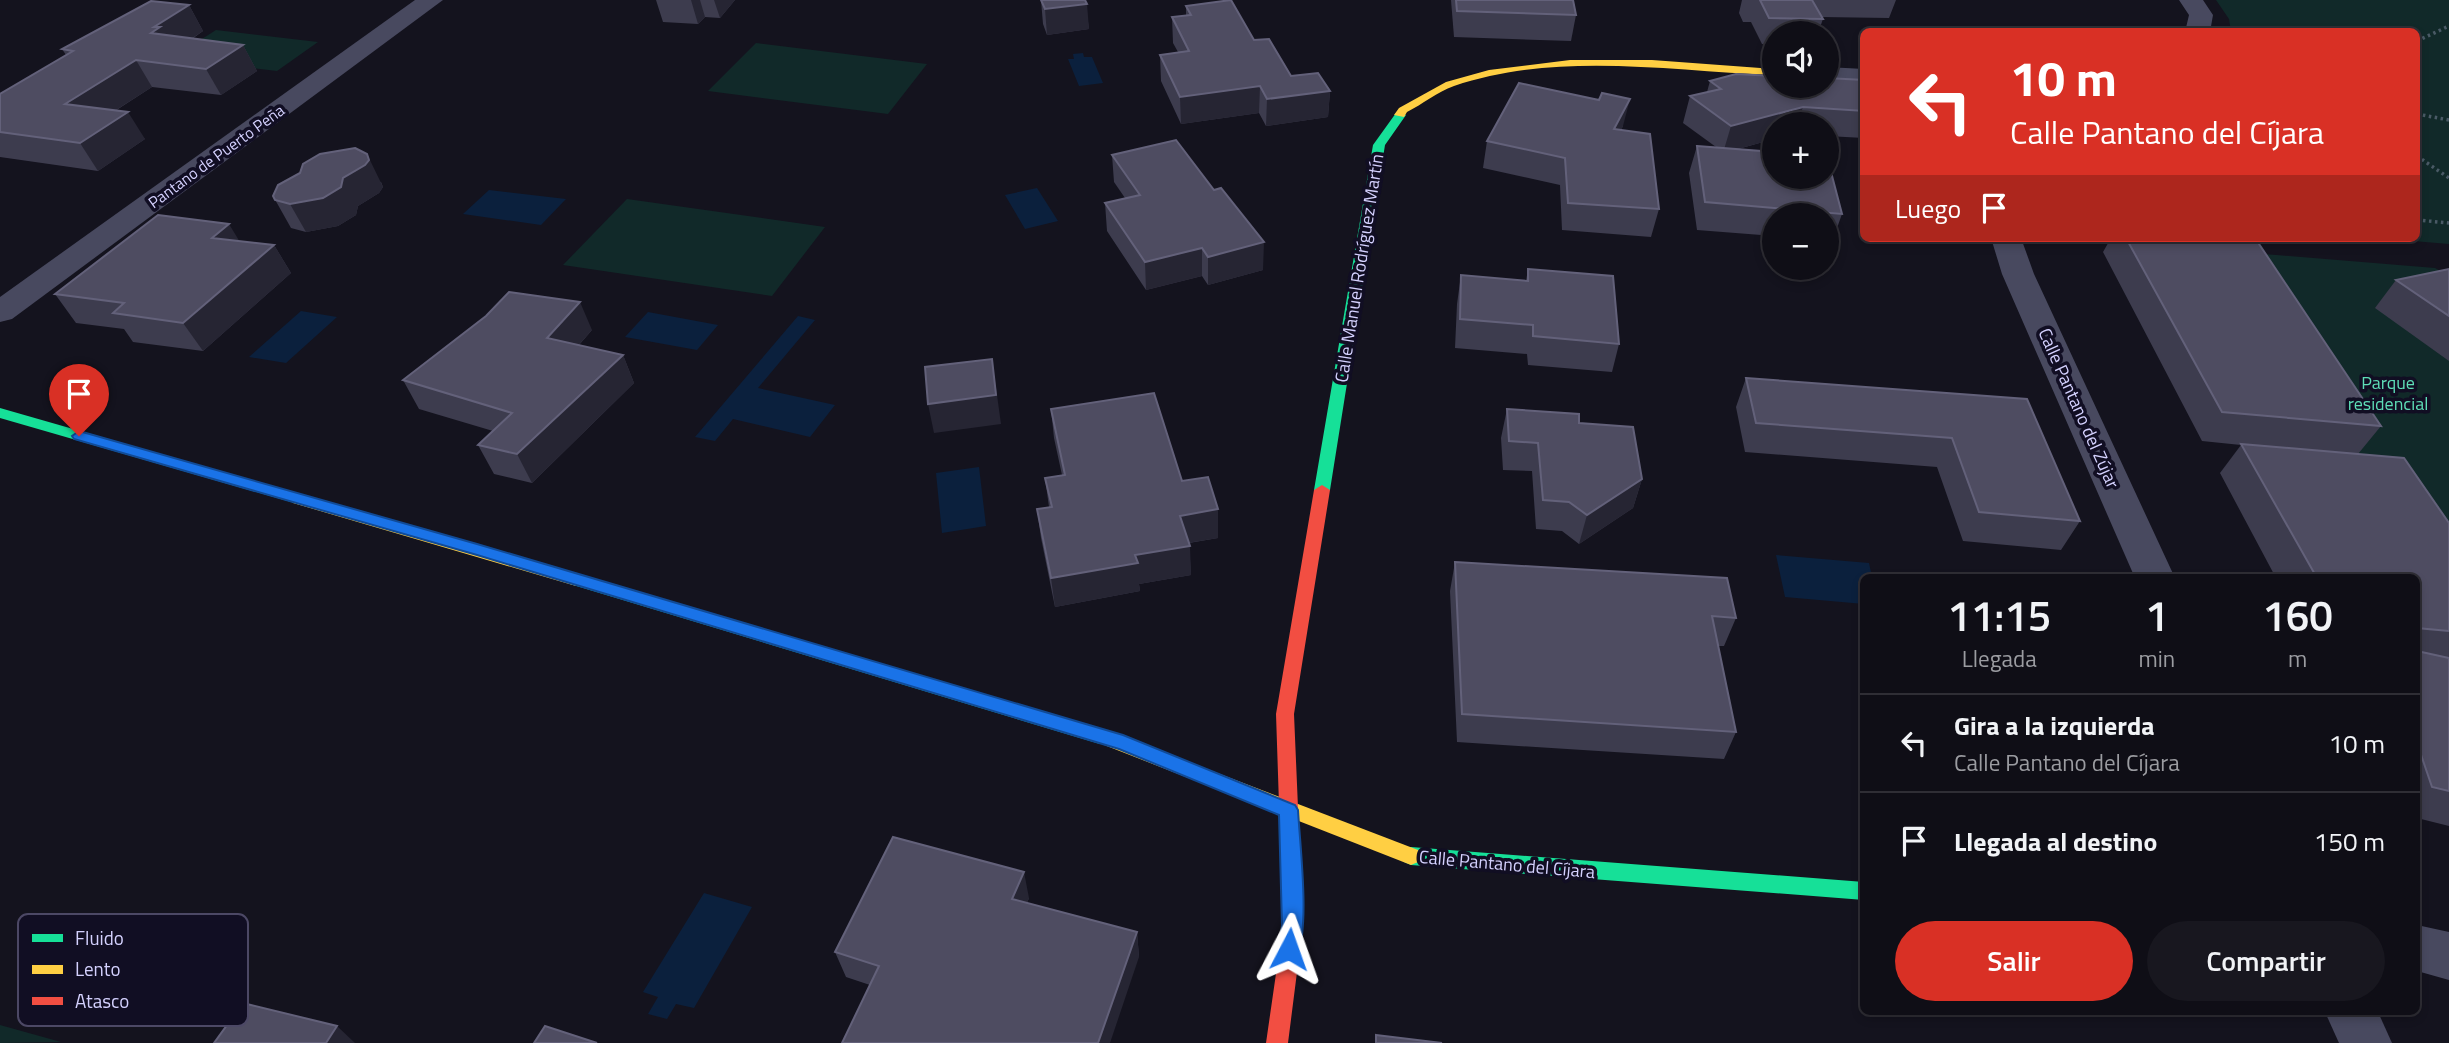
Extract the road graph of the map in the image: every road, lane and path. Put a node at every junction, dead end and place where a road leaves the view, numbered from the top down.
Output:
1 (431, 0) edge
2 (2191, 0) edge
3 (2449, 26) edge
4 (2198, 28) edge
5 (2420, 40) edge
6 (1762, 71) edge
7 (1839, 76) edge
8 (1860, 77) edge
9 (2420, 115) edge
10 (2449, 120) edge
11 (2420, 158) edge
12 (2449, 178) edge
13 (2420, 220) edge
14 (2449, 223) edge
15 (2007, 242) edge
16 (0, 312) edge
17 (0, 413) edge
18 (2153, 574) edge
19 (1289, 810) junction
20 (1860, 891) edge
21 (2420, 949) edge
22 (2449, 956) edge
23 (2352, 1015) edge
24 (1277, 1043) edge
25 (2365, 1043) edge

1 - 16 street, Pantano de Puerto Peña
2 - 4 street
3 - 5 path
6 - 19 street, Calle Manuel Rodríguez Martín
7 - 8 street
9 - 10 path
11 - 12 path
13 - 14 path
15 - 18 street, Calle Pantano del Zújar
17 - 19 street, Calle Pantano del Cíjara
19 - 20 street, Calle Pantano del Cíjara
19 - 24 street, Calle Manuel Rodríguez Martín
21 - 22 street
23 - 25 street

